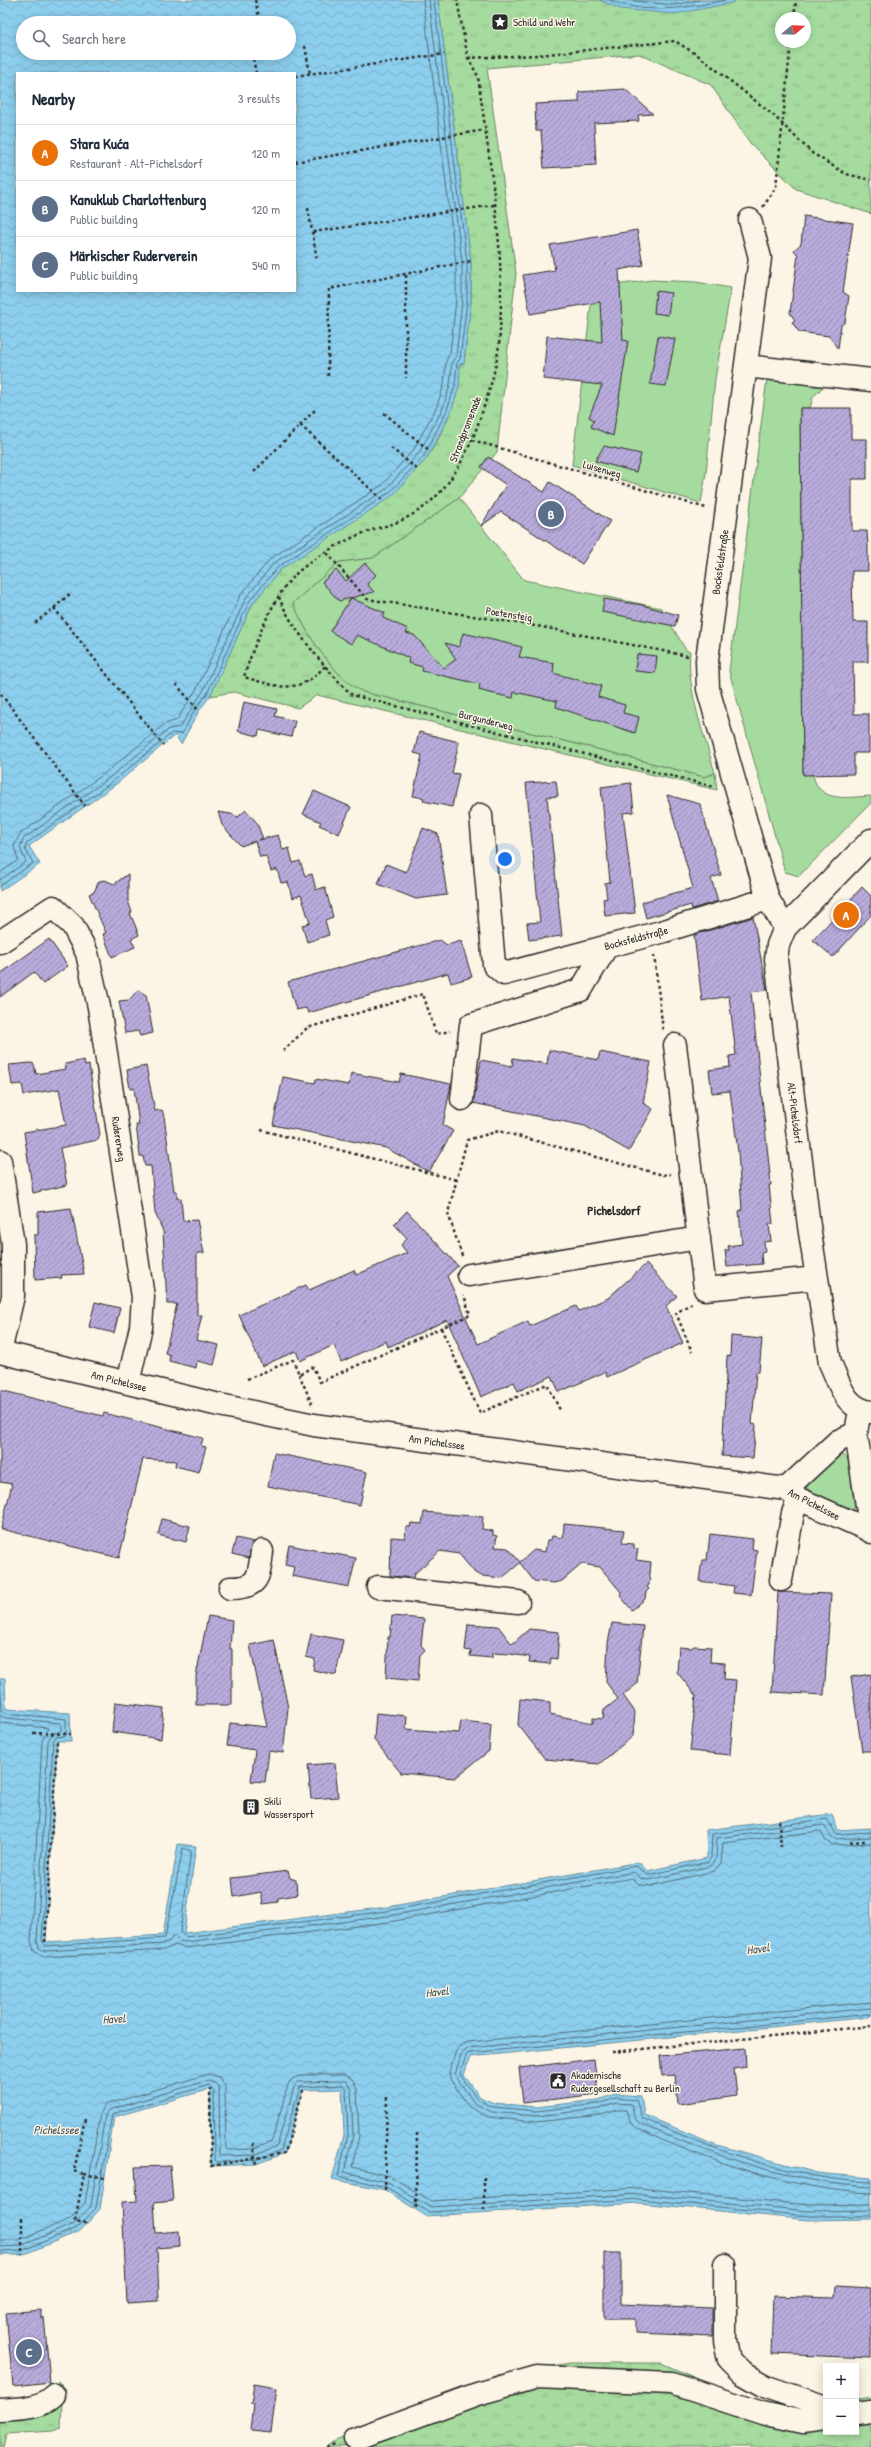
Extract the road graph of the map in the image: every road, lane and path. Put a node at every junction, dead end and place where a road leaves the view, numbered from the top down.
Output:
1 (255, 0) edge
2 (457, 0) edge
3 (796, 0) edge
4 (795, 12) edge
5 (259, 16) edge
6 (306, 46) dead end
7 (790, 48) edge
8 (444, 54) dead end
9 (468, 58) junction
10 (253, 60) edge
11 (256, 72) edge
12 (310, 74) junction
13 (296, 76) edge
14 (782, 125) junction
15 (485, 130) junction
16 (296, 162) edge
17 (871, 180) edge
18 (494, 205) junction
19 (308, 208) dead end
20 (750, 220) joint
21 (313, 232) junction
22 (318, 260) dead end
23 (471, 262) dead end
24 (406, 275) junction
25 (746, 366) junction
26 (328, 376) dead end
27 (406, 378) dead end
28 (871, 380) edge
29 (316, 409) dead end
30 (384, 414) dead end
31 (300, 425) junction
32 (472, 440) junction
33 (391, 448) dead end
34 (430, 451) dead end
35 (417, 469) dead end
36 (254, 472) dead end
37 (384, 501) dead end
38 (726, 514) junction
39 (327, 553) junction
40 (72, 592) dead end
41 (279, 597) junction
42 (54, 608) junction
43 (35, 623) dead end
44 (707, 660) junction
45 (326, 666) junction
46 (176, 684) dead end
47 (1, 694) edge
48 (199, 711) dead end
49 (163, 745) dead end
50 (735, 783) junction
51 (85, 806) dead end
52 (481, 815) dead end
53 (871, 840) edge
54 (768, 899) junction
55 (785, 928) junction
56 (0, 942) edge
57 (607, 946) junction
58 (471, 1024) junction
59 (675, 1045) dead end
60 (283, 1051) dead end
61 (462, 1099) dead end
62 (261, 1130) dead end
63 (0, 1161) edge
64 (678, 1173) dead end
65 (457, 1180) junction
66 (699, 1238) junction
67 (469, 1275) junction
68 (817, 1278) junction
69 (441, 1328) junction
70 (0, 1352) edge
71 (299, 1374) junction
72 (247, 1380) dead end
73 (128, 1383) junction
74 (560, 1410) dead end
75 (865, 1411) edge
76 (314, 1425) junction
77 (856, 1433) junction
78 (792, 1494) junction
79 (871, 1532) edge
80 (262, 1551) dead end
81 (781, 1580) dead end
82 (378, 1587) dead end
83 (230, 1588) dead end
84 (518, 1602) dead end
85 (33, 1733) dead end
86 (71, 1734) dead end
87 (57, 1741) dead end
88 (779, 1821) dead end
89 (866, 1840) dead end
90 (850, 1842) dead end
91 (782, 1847) dead end
92 (46, 1942) dead end
93 (871, 2026) edge
94 (612, 2052) dead end
95 (210, 2088) dead end
96 (303, 2090) dead end
97 (386, 2094) dead end
98 (84, 2119) dead end
99 (417, 2130) dead end
100 (253, 2143) dead end
101 (256, 2164) dead end
102 (84, 2174) junction
103 (484, 2177) dead end
104 (105, 2178) dead end
105 (385, 2190) dead end
106 (416, 2208) dead end
107 (484, 2212) dead end
108 (22, 2218) dead end
109 (87, 2223) dead end
110 (22, 2256) dead end
111 (725, 2265) dead end
112 (54, 2395) dead end
113 (823, 2406) edge
114 (0, 2410) edge
115 (871, 2412) edge
116 (859, 2414) edge
117 (823, 2419) edge
118 (355, 2439) dead end

1 - 5 path
2 - 9 path, Strandpromenade
3 - 4 path
6 - 12 path
7 - 14 path
8 - 12 path
9 - 14 path
9 - 15 path, Strandpromenade
10 - 11 path
12 - 13 path
14 - 17 path
14 - 20 path
15 - 16 path
15 - 18 path, Strandpromenade
18 - 21 path
18 - 32 path, Strandpromenade
19 - 21 path
20 - 25 street, Bocksfeldstraße
21 - 22 path
23 - 24 path
24 - 26 path
24 - 27 path
25 - 28 street
25 - 38 street, Bocksfeldstraße
29 - 31 path
30 - 34 path
31 - 36 path
31 - 37 path
32 - 38 path, Luisenweg
32 - 39 path, Strandpromenade
33 - 35 path
38 - 44 street, Bocksfeldstraße
39 - 41 path, Strandpromenade
39 - 44 path, Poetensteig
40 - 42 path
41 - 45 path, Burgunderweg
41 - 45 path, Strandpromenade
42 - 43 path
42 - 49 path
44 - 50 street, Bocksfeldstraße
45 - 50 path, Burgunderweg
46 - 48 path
47 - 51 path
50 - 54 street, Bocksfeldstraße
52 - 57 street, Bocksfeldstraße
53 - 55 street, Alt-Pichelsdorf
54 - 55 street, Bocksfeldstraße
54 - 57 street, Bocksfeldstraße
55 - 68 street, Alt-Pichelsdorf
56 - 73 street, Rudererweg
57 - 58 street
58 - 60 path
58 - 61 street
59 - 66 street
62 - 65 path
63 - 70 street
64 - 65 path
65 - 67 path
66 - 67 street
66 - 68 street
67 - 69 path
68 - 75 street, Alt-Pichelsdorf
69 - 71 path
69 - 74 path
70 - 73 street, Am Pichelssee
71 - 72 path
71 - 76 path
73 - 76 street, Am Pichelssee
75 - 77 street, Alt-Pichelsdorf
76 - 78 street, Am Pichelssee
77 - 78 street
77 - 79 street, Alt-Pichelsdorf
78 - 79 street, Am Pichelssee
78 - 81 street
80 - 83 street
82 - 84 street
85 - 86 path
87 - 92 path
88 - 91 path
89 - 90 path
93 - 94 path
95 - 96 path
97 - 105 path
98 - 102 path
99 - 106 path
100 - 101 path
102 - 104 path
102 - 109 path
103 - 107 path
108 - 110 path
111 - 113 street
112 - 114 street
115 - 116 street
117 - 118 street

